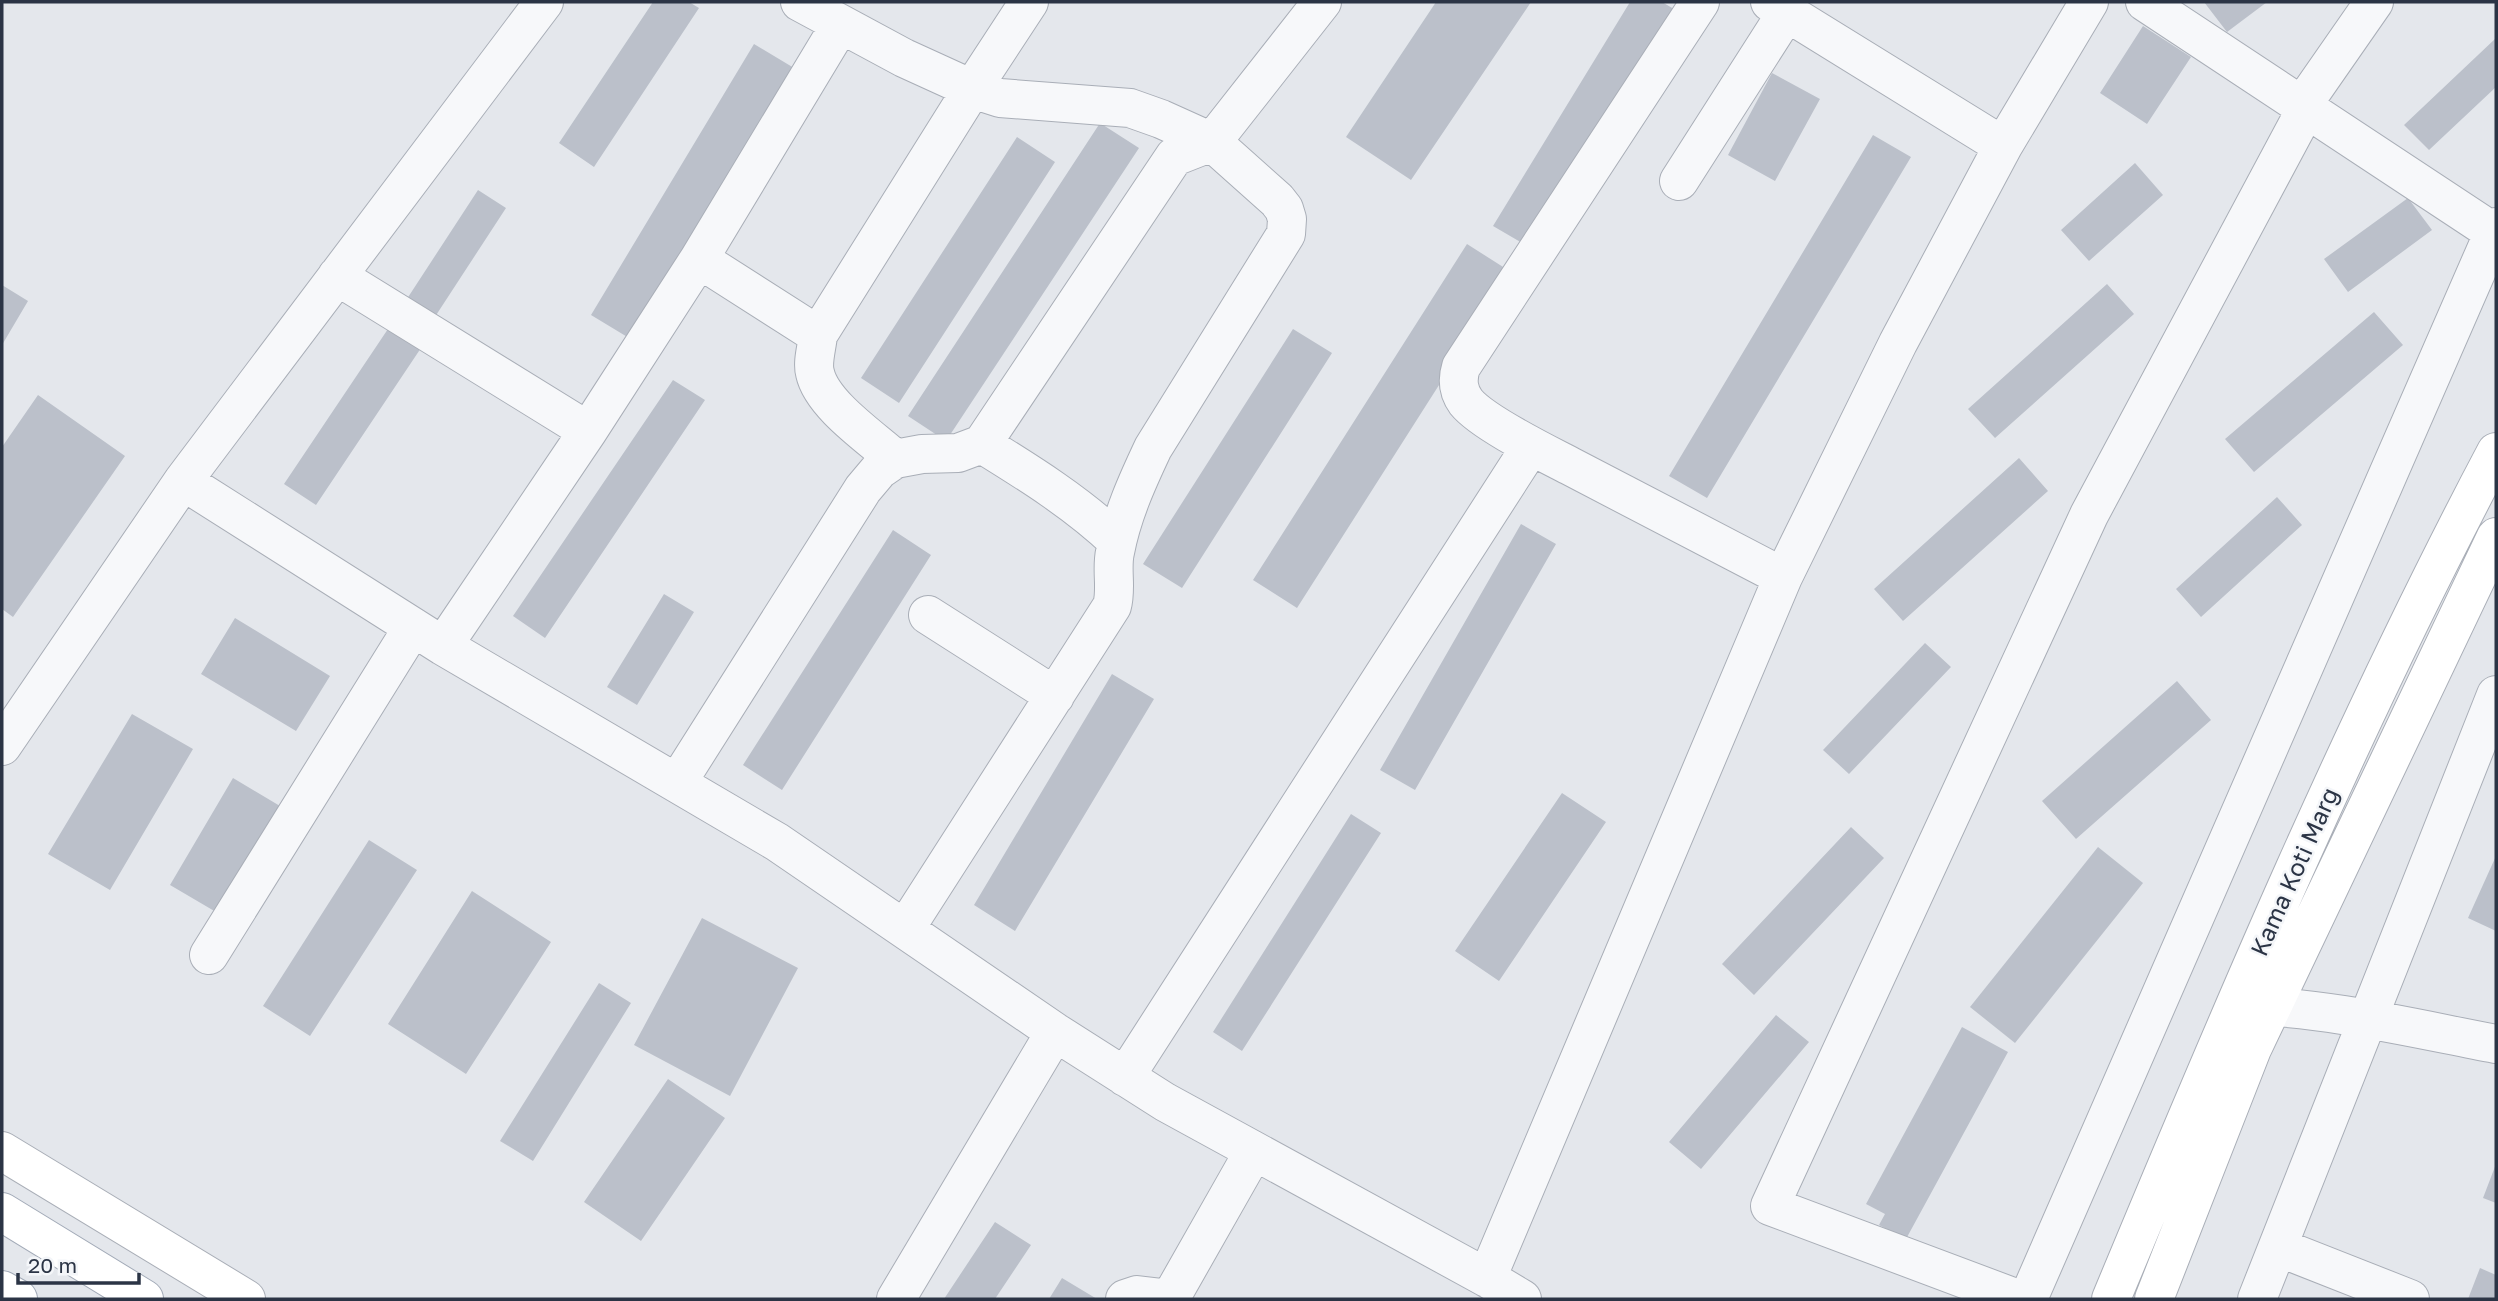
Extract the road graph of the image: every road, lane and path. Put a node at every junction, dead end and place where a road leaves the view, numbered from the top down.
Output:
1 (544, 2) edge
2 (800, 2) edge
3 (1029, 2) edge
4 (1322, 2) edge
5 (1700, 2) edge
6 (2089, 2) edge
7 (2145, 2) edge
8 (2374, 2) edge
9 (1779, 7) edge
10 (840, 25) junction
11 (972, 89) junction
12 (2301, 107) junction
13 (1212, 142) junction
14 (2003, 146) junction
15 (1679, 181) dead end
16 (2495, 229) edge
17 (699, 258) junction
18 (337, 276) junction
19 (818, 335) junction
20 (588, 431) junction
21 (982, 444) junction
22 (1531, 446) junction
23 (2496, 452) edge
24 (895, 460) junction
25 (183, 481) junction
26 (2496, 537) edge
27 (1117, 541) junction
28 (1783, 577) junction
29 (928, 615) dead end
30 (428, 636) junction
31 (2496, 695) edge
32 (1055, 696) junction
33 (2, 746) edge
34 (677, 783) junction
35 (905, 929) junction
36 (209, 955) dead end
37 (2235, 1005) junction
38 (2272, 1006) junction
39 (2368, 1020) junction
40 (1055, 1032) junction
41 (2496, 1044) edge
42 (1125, 1077) junction
43 (2, 1151) edge
44 (1254, 1151) junction
45 (2, 1212) edge
46 (2278, 1247) junction
47 (2, 1290) edge
48 (1502, 1291) edge
49 (18, 1299) edge
50 (144, 1299) edge
51 (246, 1299) edge
52 (897, 1299) edge
53 (1125, 1299) edge
54 (1170, 1299) edge
55 (2018, 1299) edge
56 (2028, 1299) edge
57 (2111, 1299) edge
58 (2154, 1299) edge
59 (2257, 1299) edge
60 (2410, 1299) edge

1 - 18 street
2 - 10 street
3 - 11 street
4 - 13 street
5 - 22 street
6 - 14 street
7 - 12 street
8 - 12 street
9 - 14 street
9 - 15 street
10 - 11 street
10 - 17 street
11 - 13 street
11 - 19 street
12 - 16 street
12 - 55 street
13 - 21 street
13 - 27 street
14 - 28 street
16 - 56 street
17 - 19 street
17 - 20 street
18 - 20 street
18 - 25 street
19 - 24 street
20 - 30 street
21 - 24 street
21 - 27 street
22 - 28 street
22 - 42 street
23 - 37 street, Kama Koti Marg
24 - 34 street
25 - 30 street
25 - 33 street
26 - 38 street, Kama Koti Marg
27 - 32 street
28 - 48 street
29 - 32 street
30 - 34 street
30 - 36 street
31 - 39 street
32 - 35 street
34 - 35 street
35 - 40 street
37 - 38 street
37 - 57 street, Kama Koti Marg
38 - 39 street
38 - 58 street, Kama Koti Marg
39 - 41 street
39 - 46 street
40 - 42 street
40 - 52 street
42 - 44 street
43 - 51 street
44 - 48 street
44 - 54 street
45 - 50 street
46 - 59 street
46 - 60 street
47 - 49 street
53 - 54 street

